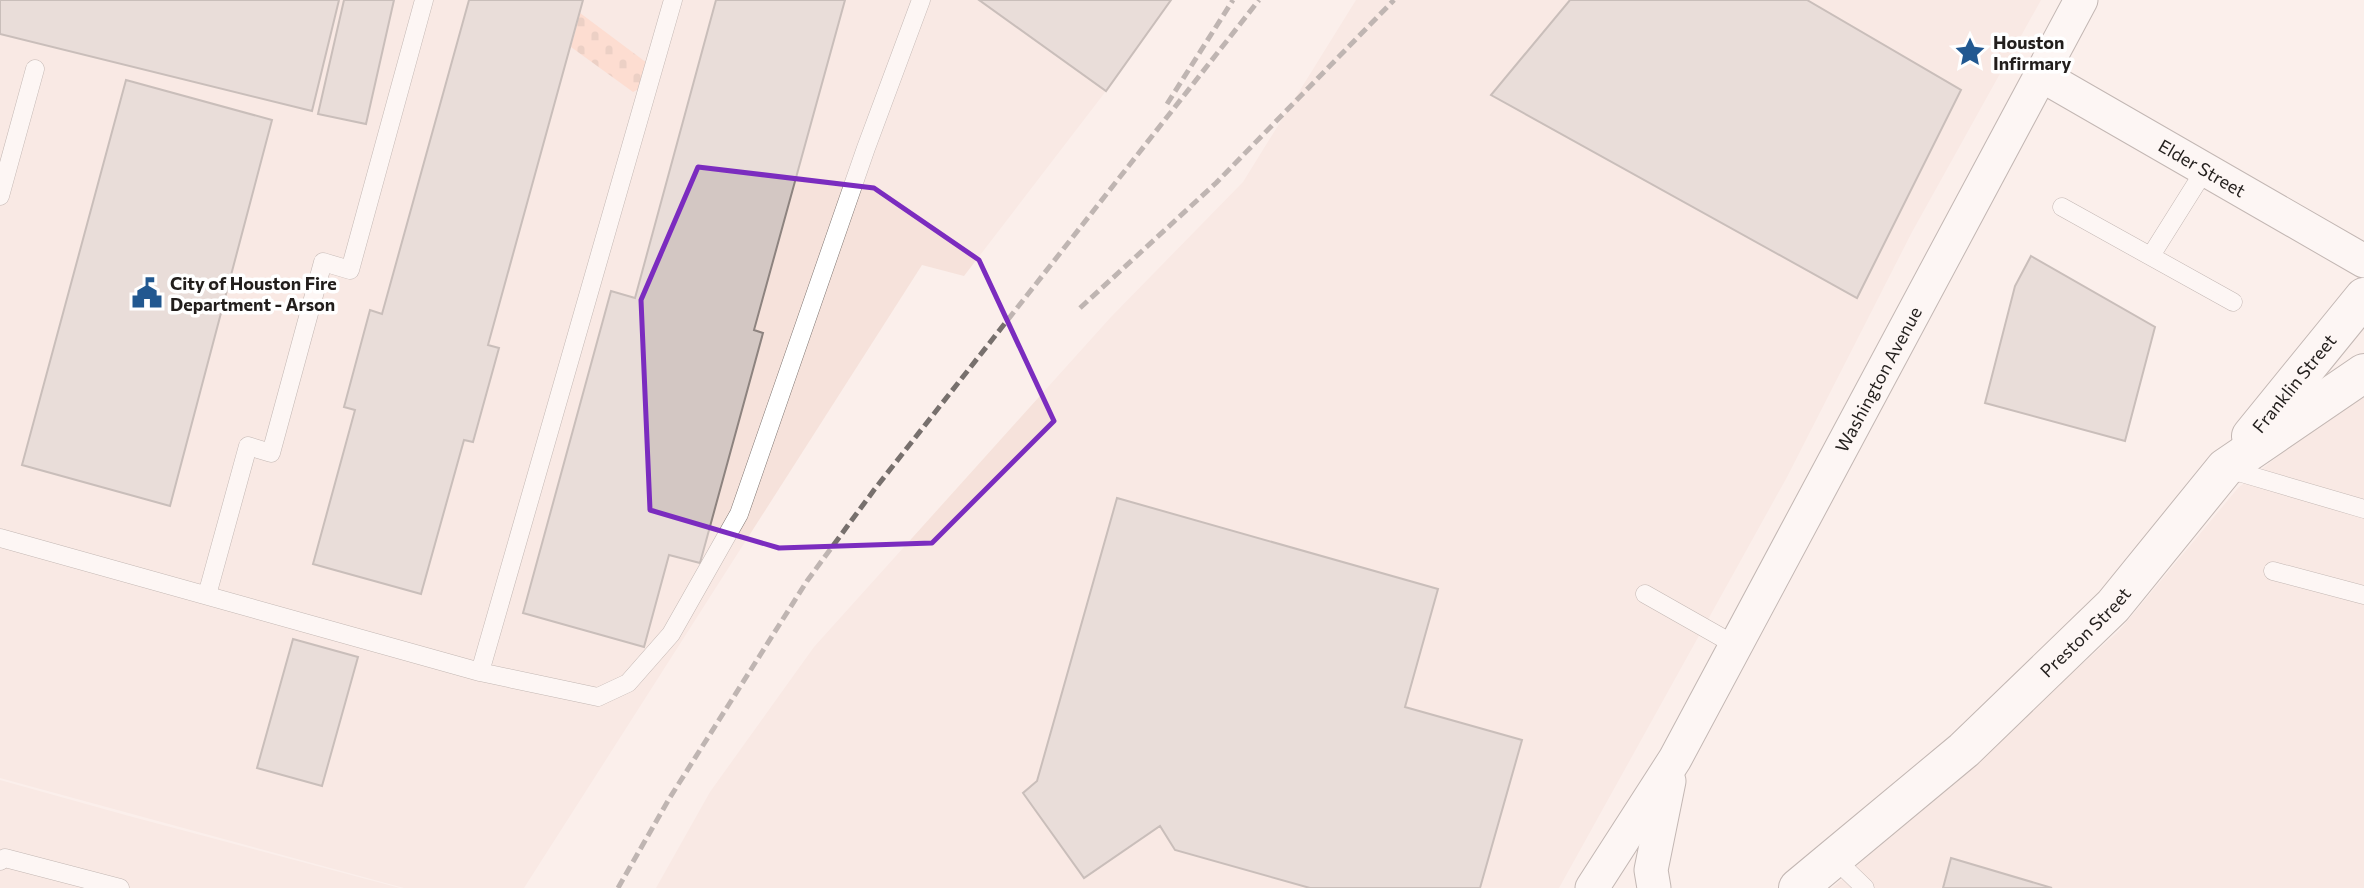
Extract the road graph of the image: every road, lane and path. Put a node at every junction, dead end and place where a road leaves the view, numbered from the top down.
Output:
1 (425, 0) edge
2 (673, 0) edge
3 (921, 0) edge
4 (2081, 0) edge
5 (35, 69) dead end
6 (2040, 75) junction
7 (2206, 168) junction
8 (0, 196) edge
9 (2062, 207) dead end
10 (2152, 254) junction
11 (2364, 261) edge
12 (2364, 297) edge
13 (2233, 302) dead end
14 (2364, 373) edge
15 (2225, 468) junction
16 (2364, 509) edge
17 (0, 538) edge
18 (2273, 571) dead end
19 (1645, 594) dead end
20 (207, 595) junction
21 (2364, 595) edge
22 (1735, 645) junction
23 (480, 672) junction
24 (1675, 759) junction
25 (1834, 858) junction
26 (0, 861) edge
27 (120, 888) edge
28 (1592, 888) edge
29 (1654, 888) edge
30 (1798, 888) edge
31 (1865, 888) edge

1 - 20 lane
2 - 23 lane
3 - 23 lane
4 - 6 street, Washington Avenue
5 - 8 lane
6 - 7 street, Elder Street
6 - 22 street, Washington Avenue
7 - 10 lane
7 - 11 street, Elder Street
9 - 10 lane
10 - 13 lane
12 - 15 main road, Franklin Street
14 - 15 main road, Preston Street
15 - 16 lane
15 - 25 main road, Preston Street
17 - 20 lane
18 - 21 lane
19 - 22 lane
20 - 23 lane
22 - 24 street, Washington Avenue
24 - 28 street, Washington Avenue
24 - 29 street, Washington Avenue
25 - 30 main road, Preston Street
25 - 31 lane
26 - 27 lane

